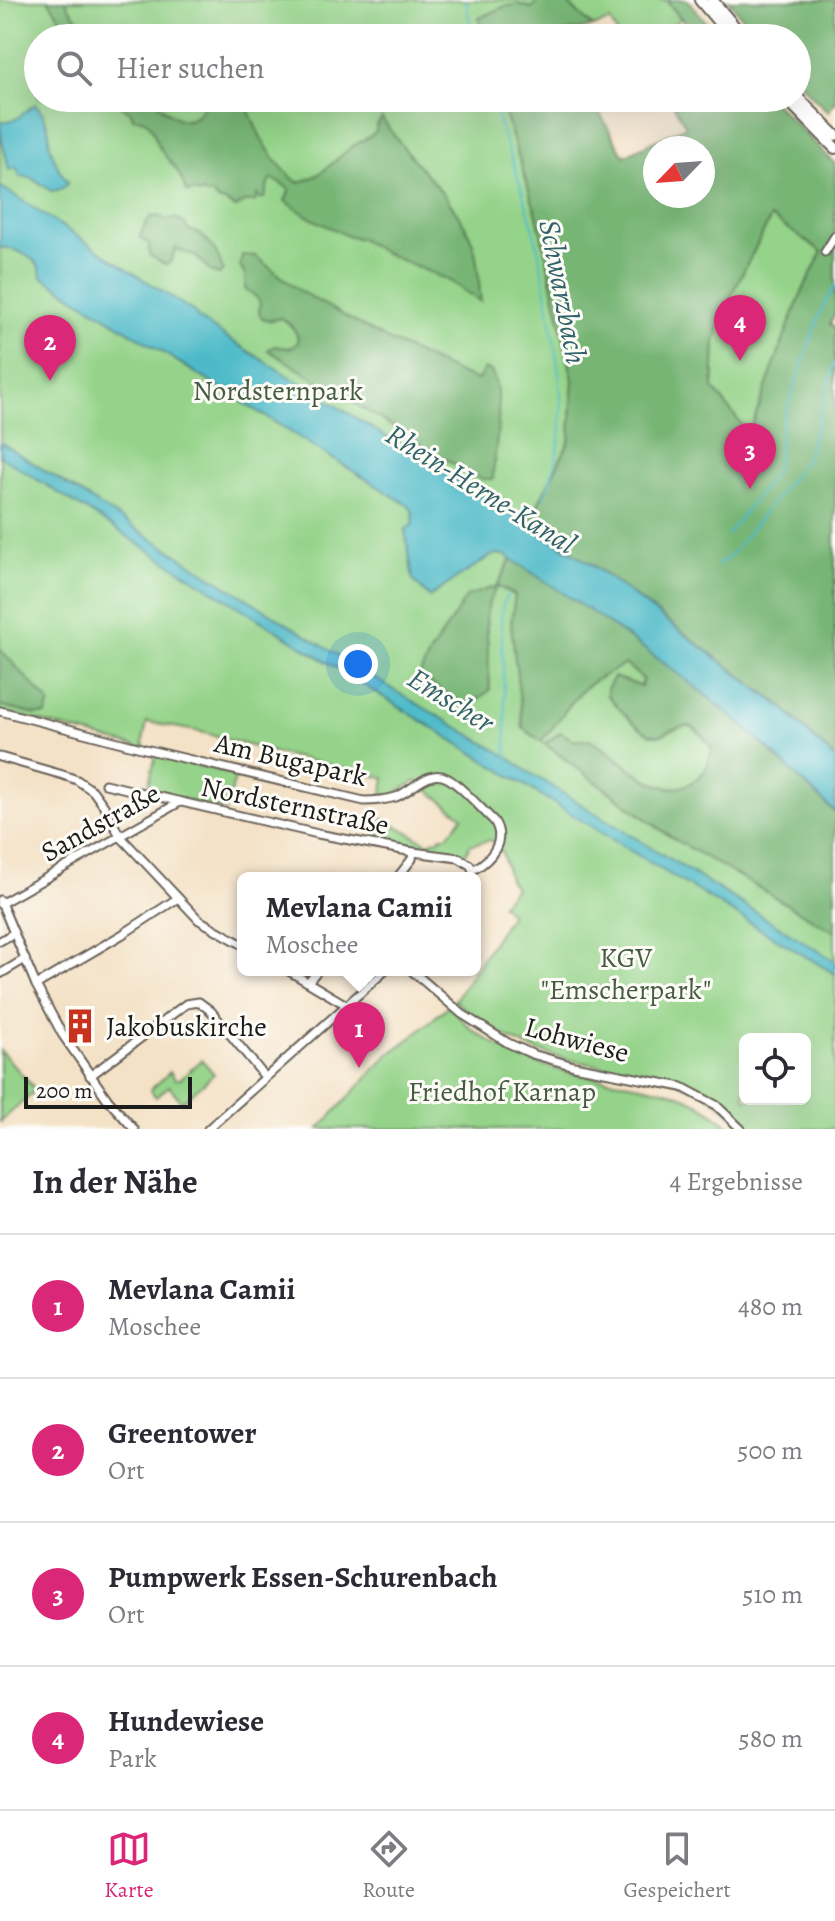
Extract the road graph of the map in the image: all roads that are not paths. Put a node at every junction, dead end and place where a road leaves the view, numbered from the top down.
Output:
1 (700, 0) edge
2 (712, 0) edge
3 (720, 24) edge
4 (732, 24) edge
5 (804, 112) edge
6 (807, 114) joint
7 (822, 128) junction
8 (835, 135) edge
9 (835, 148) edge
10 (835, 236) edge
11 (825, 252) dead end
12 (0, 711) edge
13 (0, 757) edge
14 (105, 784) dead end
15 (180, 802) junction
16 (120, 836) junction
17 (413, 852) junction
18 (402, 872) edge
19 (472, 872) edge
20 (474, 872) edge
21 (178, 898) junction
22 (1, 902) edge
23 (14, 933) junction
24 (0, 941) edge
25 (237, 942) edge
26 (25, 959) junction
27 (0, 974) edge
28 (298, 976) edge
29 (313, 976) edge
30 (380, 976) edge
31 (418, 976) edge
32 (308, 982) junction
33 (36, 985) junction
34 (348, 1006) junction
35 (90, 1076) junction
36 (265, 1077) junction
37 (134, 1129) edge
38 (208, 1129) edge
39 (741, 1129) edge

1 - 3 highway
2 - 4 highway
5 - 6 highway
6 - 7 highway
7 - 8 highway
7 - 9 highway
10 - 11 street
12 - 20 street, Am Bugapark
13 - 16 street
14 - 15 street, Nordsternstraße
15 - 16 street, Sandstraße
15 - 17 street, Nordsternstraße
16 - 21 street
16 - 22 street, Sandstraße
17 - 18 street
17 - 19 street, Nordsternstraße
21 - 25 street
21 - 33 street
22 - 23 street
23 - 24 street
23 - 26 street
26 - 27 street
26 - 33 street
28 - 32 street
29 - 32 street
30 - 34 street
31 - 39 street, Lohwiese
32 - 34 street
33 - 35 street
34 - 36 street
35 - 36 street
35 - 37 street
36 - 38 street

